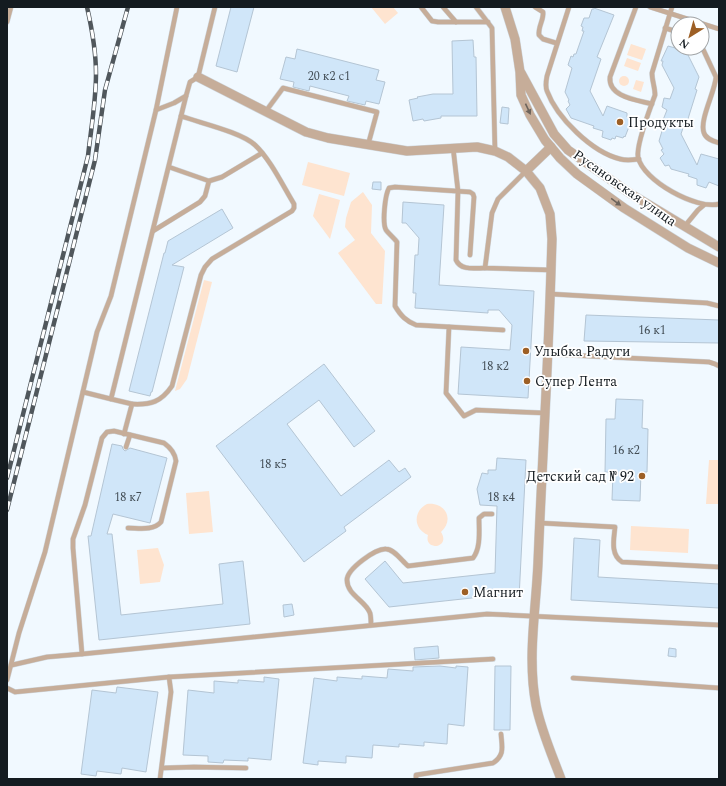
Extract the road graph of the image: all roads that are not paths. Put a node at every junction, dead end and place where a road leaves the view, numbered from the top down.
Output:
1 (11, 7) edge
2 (177, 7) edge
3 (215, 7) edge
4 (421, 7) edge
5 (443, 7) edge
6 (476, 7) edge
7 (505, 7) edge
8 (535, 7) edge
9 (569, 7) edge
10 (636, 7) edge
11 (650, 7) edge
12 (672, 7) edge
13 (670, 13) junction
14 (7, 22) edge
15 (456, 22) junction
16 (488, 22) junction
17 (665, 28) junction
18 (719, 29) edge
19 (670, 30) edge
20 (556, 43) junction
21 (706, 56) edge
22 (520, 72) junction
23 (198, 77) junction
24 (186, 96) junction
25 (652, 104) junction
26 (156, 110) junction
27 (266, 111) junction
28 (181, 116) junction
29 (560, 140) junction
30 (719, 143) edge
31 (368, 144) junction
32 (453, 147) junction
33 (551, 147) junction
34 (495, 151) junction
35 (262, 152) junction
36 (638, 158) junction
37 (168, 167) junction
38 (526, 171) junction
39 (209, 180) junction
40 (458, 191) junction
41 (719, 204) edge
42 (704, 205) junction
43 (684, 226) junction
44 (153, 231) junction
45 (719, 247) edge
46 (470, 255) dead end
47 (719, 263) edge
48 (485, 268) junction
49 (551, 270) junction
50 (551, 294) junction
51 (719, 306) edge
52 (450, 327) junction
53 (503, 330) dead end
54 (548, 354) junction
55 (719, 366) edge
56 (83, 392) junction
57 (111, 399) junction
58 (132, 404) junction
59 (545, 413) junction
60 (124, 434) junction
61 (130, 435) junction
62 (126, 447) dead end
63 (492, 514) dead end
64 (540, 522) junction
65 (128, 528) dead end
66 (719, 566) edge
67 (535, 616) junction
68 (371, 625) junction
69 (719, 625) edge
70 (82, 654) junction
71 (493, 659) dead end
72 (12, 665) junction
73 (169, 677) junction
74 (573, 678) dead end
75 (7, 680) edge
76 (7, 688) edge
77 (719, 688) edge
78 (501, 734) dead end
79 (162, 768) junction
80 (246, 768) dead end
81 (160, 779) edge
82 (416, 779) edge
83 (562, 779) edge

1 - 14 lane
2 - 26 lane
3 - 23 lane
4 - 15 lane
5 - 15 lane
6 - 16 lane
7 - 22 street, Русановская улица
8 - 20 lane
9 - 20 lane
10 - 25 lane
11 - 13 lane
12 - 13 lane
13 - 17 lane
13 - 18 lane
15 - 16 lane
16 - 34 lane
17 - 19 lane
17 - 25 lane
20 - 36 lane
21 - 30 lane
22 - 29 street, Русановская улица
22 -> 33 street, Русановская улица
23 - 24 lane
23 - 27 street
24 - 26 lane
24 - 28 lane
25 - 36 lane
26 - 56 lane
27 - 31 street
27 - 31 lane
28 - 35 lane
28 - 37 lane
29 - 33 lane
29 - 43 street, Русановская улица
31 - 32 street
32 - 34 street
32 - 40 lane
33 - 38 street
33 -> 47 street, Русановская улица
34 - 38 street
35 - 39 lane
35 - 58 lane
36 - 42 lane
37 - 39 lane
37 - 44 lane
38 - 48 lane
38 - 49 street
39 - 44 lane
40 - 46 lane
40 - 48 lane
40 - 52 lane
41 - 42 lane
42 - 43 lane
43 - 45 street, Русановская улица
44 - 57 lane
48 - 49 lane
49 - 50 street
50 - 51 lane
50 - 54 street
52 - 53 lane
52 - 59 lane
54 - 55 lane
54 - 59 street
56 - 57 lane
56 - 72 lane
57 - 58 lane
58 - 60 lane
59 - 64 street
60 - 61 lane
60 - 70 lane
61 - 62 lane
61 - 65 lane
63 - 68 lane
64 - 66 lane
64 - 67 street
67 - 68 lane
67 - 69 lane
67 - 83 street
68 - 70 lane
70 - 72 lane
71 - 73 lane
72 - 75 lane
73 - 76 lane
73 - 79 lane
74 - 77 lane
78 - 82 lane
79 - 80 lane
79 - 81 lane

